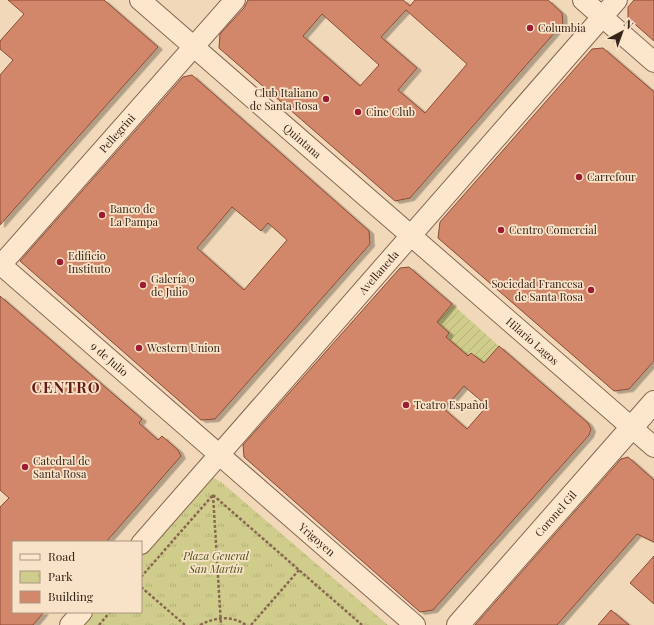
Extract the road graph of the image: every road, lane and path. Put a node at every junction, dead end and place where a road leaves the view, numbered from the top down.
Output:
1 (140, 0) edge
2 (235, 0) edge
3 (583, 0) edge
4 (617, 0) edge
5 (602, 17) junction
6 (193, 47) junction
7 (654, 62) edge
8 (411, 236) junction
9 (0, 265) edge
10 (654, 402) edge
11 (632, 428) junction
12 (654, 447) edge
13 (219, 455) junction
14 (213, 495) junction
15 (142, 543) edge
16 (299, 570) junction
17 (142, 576) edge
18 (142, 588) edge
19 (81, 613) edge
20 (109, 613) edge
21 (221, 618) junction
22 (70, 625) edge
23 (99, 625) edge
24 (185, 625) edge
25 (200, 625) edge
26 (222, 625) edge
27 (246, 625) edge
28 (251, 625) edge
29 (362, 625) edge
30 (415, 625) edge
31 (458, 625) edge

1 - 6 street, Quintana
2 - 6 street, Pellegrini
3 - 5 street
4 - 5 street, Avellaneda
5 - 7 street
5 - 8 street, Avellaneda
6 - 8 street, Quintana
6 - 9 street, Pellegrini
8 - 11 street, Hilario Lagos
8 - 13 street, Avellaneda
9 - 13 street, 9 de Julio
10 - 11 street, Coronel Gil
11 - 12 street, Hilario Lagos
11 - 31 street, Coronel Gil
13 - 15 street, Avellaneda
13 - 30 street, Yrigoyen
14 - 16 path
14 - 17 path
14 - 21 path
16 - 28 path
16 - 29 path
18 - 24 path
19 - 22 street
20 - 23 path
21 - 25 path
21 - 26 path
21 - 27 path

